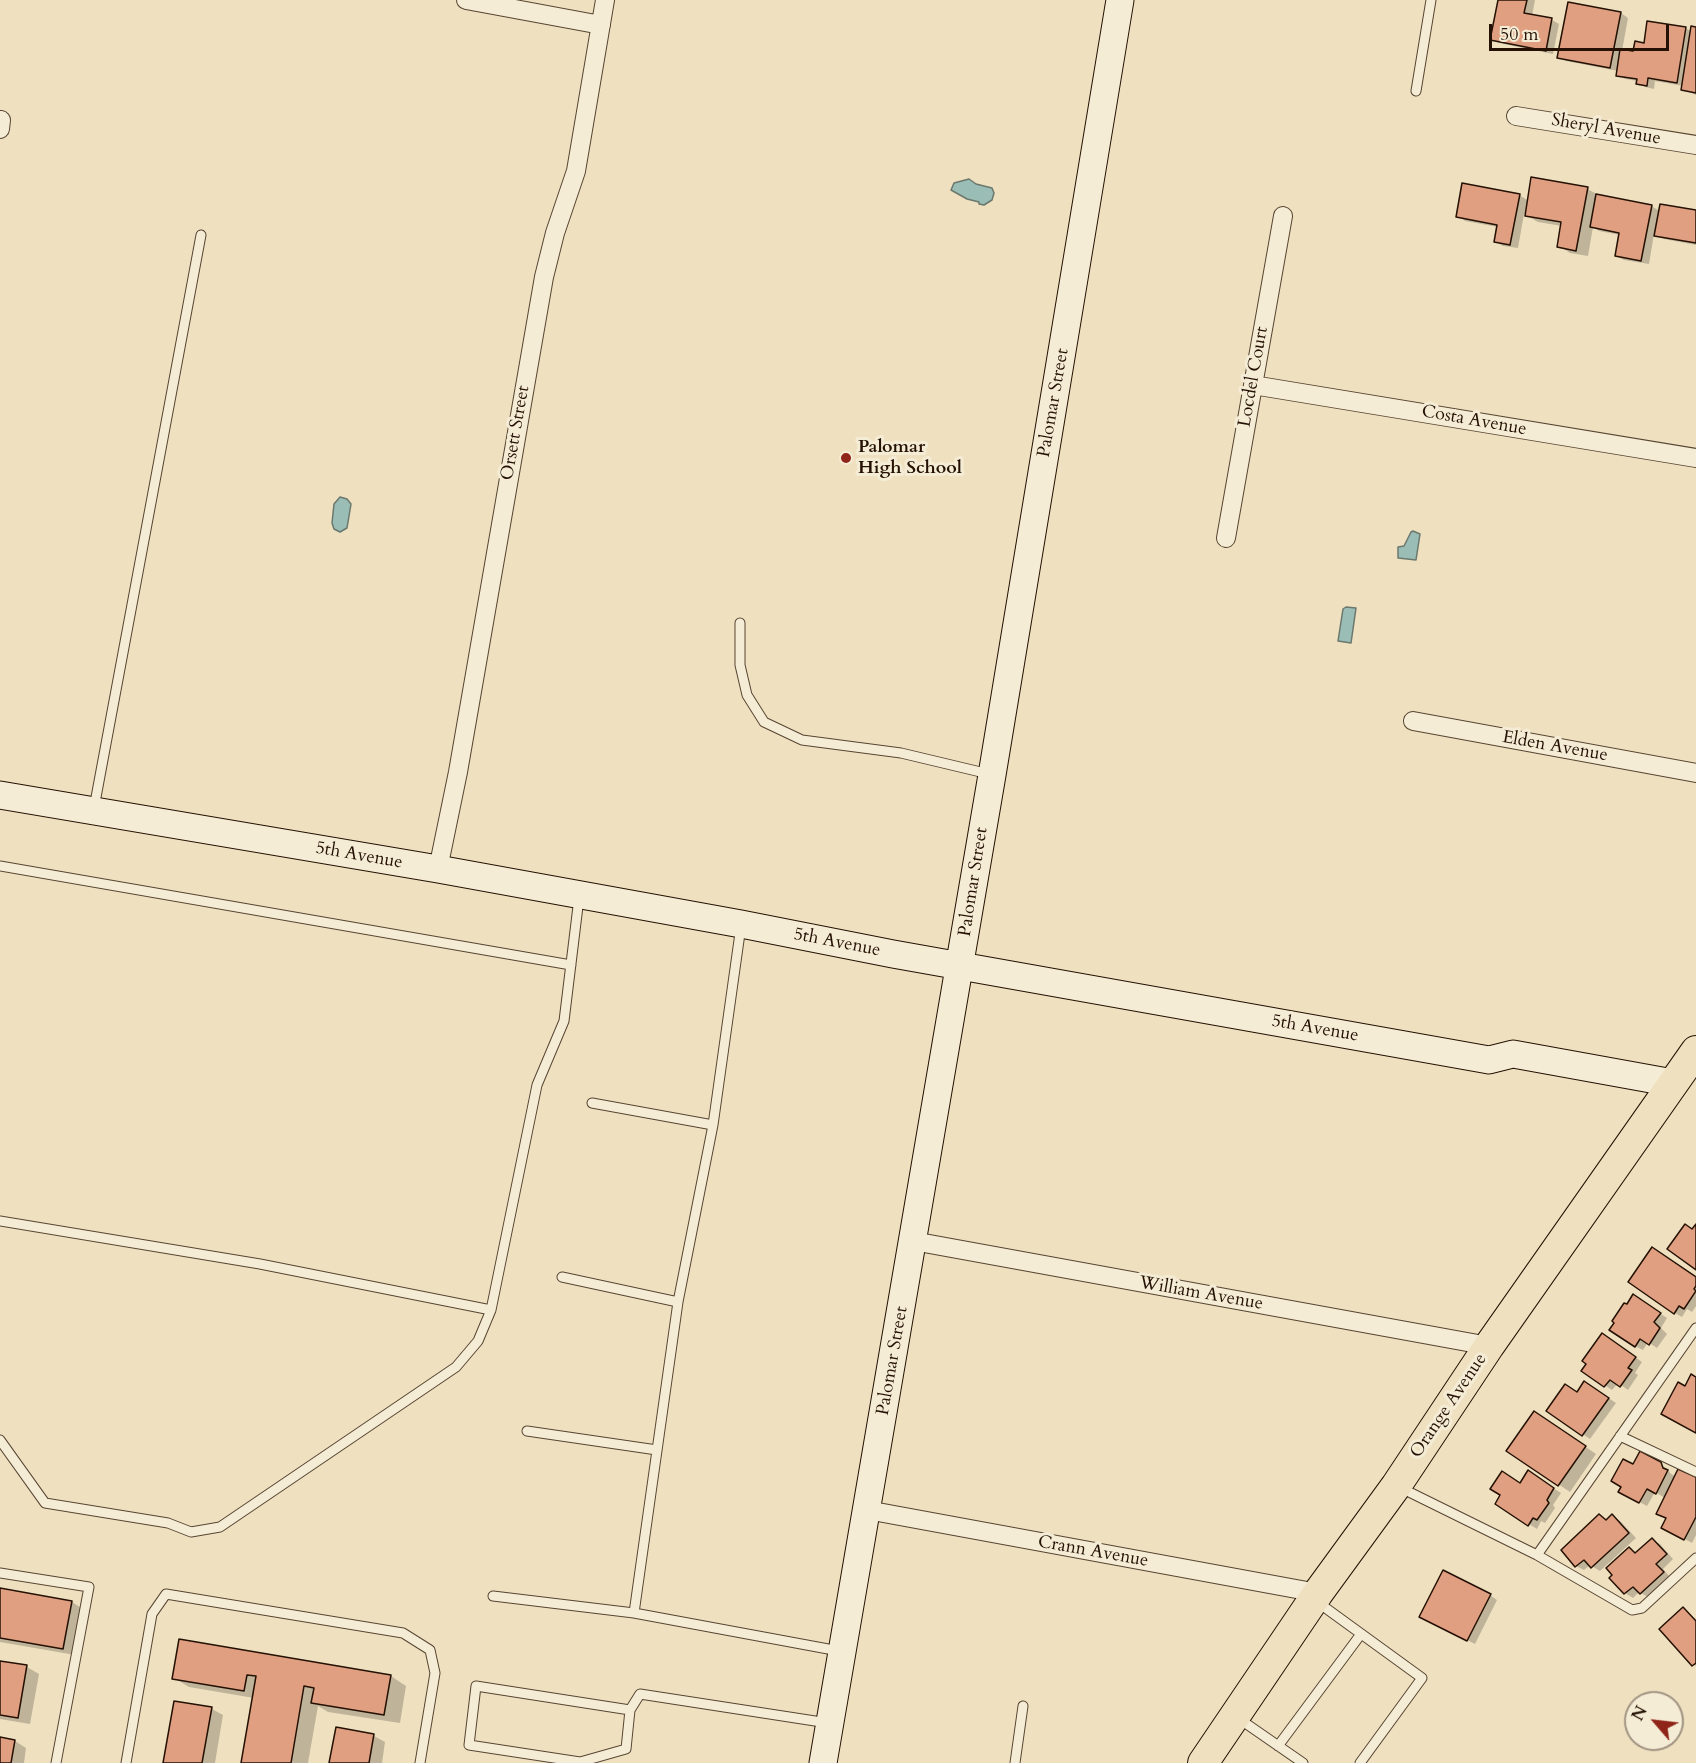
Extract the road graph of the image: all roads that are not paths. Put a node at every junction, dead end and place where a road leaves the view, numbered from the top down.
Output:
1 (466, 0) edge
2 (605, 0) edge
3 (1120, 0) edge
4 (1431, 0) edge
5 (601, 25) junction
6 (1416, 91) dead end
7 (1516, 116) dead end
8 (1, 120) edge
9 (0, 129) edge
10 (1696, 145) edge
11 (1283, 216) dead end
12 (201, 235) dead end
13 (1253, 385) junction
14 (1696, 458) edge
15 (1226, 538) dead end
16 (740, 623) dead end
17 (1413, 721) dead end
18 (1696, 773) edge
19 (992, 775) junction
20 (0, 795) edge
21 (93, 811) junction
22 (0, 866) edge
23 (438, 869) junction
24 (580, 895) junction
25 (741, 924) junction
26 (571, 965) junction
27 (960, 966) junction
28 (1696, 1050) edge
29 (1673, 1083) junction
30 (592, 1103) dead end
31 (712, 1125) junction
32 (0, 1221) edge
33 (913, 1241) junction
34 (562, 1277) dead end
35 (678, 1302) junction
36 (491, 1310) junction
37 (1696, 1328) edge
38 (1489, 1346) junction
39 (527, 1431) dead end
40 (1620, 1436) junction
41 (0, 1440) edge
42 (657, 1450) junction
43 (1696, 1472) edge
44 (1396, 1486) junction
45 (867, 1510) junction
46 (1536, 1555) junction
47 (1696, 1558) edge
48 (0, 1573) edge
49 (493, 1596) dead end
50 (1316, 1596) junction
51 (634, 1613) junction
52 (1361, 1634) junction
53 (842, 1651) junction
54 (1023, 1706) dead end
55 (630, 1710) junction
56 (1235, 1716) junction
57 (830, 1724) junction
58 (1278, 1746) junction
59 (56, 1763) edge
60 (126, 1763) edge
61 (420, 1763) edge
62 (823, 1763) edge
63 (1016, 1763) edge
64 (1203, 1763) edge
65 (1303, 1763) edge
66 (1360, 1763) edge

1 - 5 street
2 - 5 street, Orsett Street
3 - 19 main road, Palomar Street
4 - 6 lane
5 - 23 street, Orsett Street
7 - 10 street, Sheryl Avenue
8 - 9 street
11 - 13 street, Locdel Court
12 - 21 lane
13 - 14 street, Costa Avenue
13 - 15 street, Locdel Court
16 - 19 lane
17 - 18 street, Elden Avenue
19 - 27 main road, Palomar Street
20 - 21 main road, 5th Avenue
21 - 23 main road, 5th Avenue
22 - 26 lane
23 - 24 main road, 5th Avenue
24 - 25 main road, 5th Avenue
24 - 26 lane
25 - 27 main road, 5th Avenue
25 - 31 lane
26 - 36 lane
27 - 29 main road, 5th Avenue
27 - 33 main road, Palomar Street
28 - 29 main road, Orange Avenue
29 - 38 main road, Orange Avenue
30 - 31 lane
31 - 35 lane
32 - 36 lane
33 - 38 street, William Avenue
33 - 45 main road, Palomar Street
34 - 35 lane
35 - 42 lane
36 - 41 lane
37 - 40 lane
38 - 44 main road, Orange Avenue
39 - 42 lane
40 - 43 lane
40 - 46 lane
42 - 51 lane
44 - 46 lane
44 - 50 main road, Orange Avenue
45 - 50 street, Crann Avenue
45 - 53 main road, Palomar Street
46 - 47 lane
48 - 59 lane
49 - 51 lane
50 - 52 lane
50 - 56 main road, Orange Avenue
51 - 53 lane
52 - 58 lane
52 - 66 lane
53 - 57 main road, Palomar Street
54 - 63 lane
55 - 55 lane
55 - 57 lane
56 - 58 lane
56 - 64 main road, Orange Avenue
57 - 62 main road, Palomar Street
58 - 65 lane
60 - 61 lane

